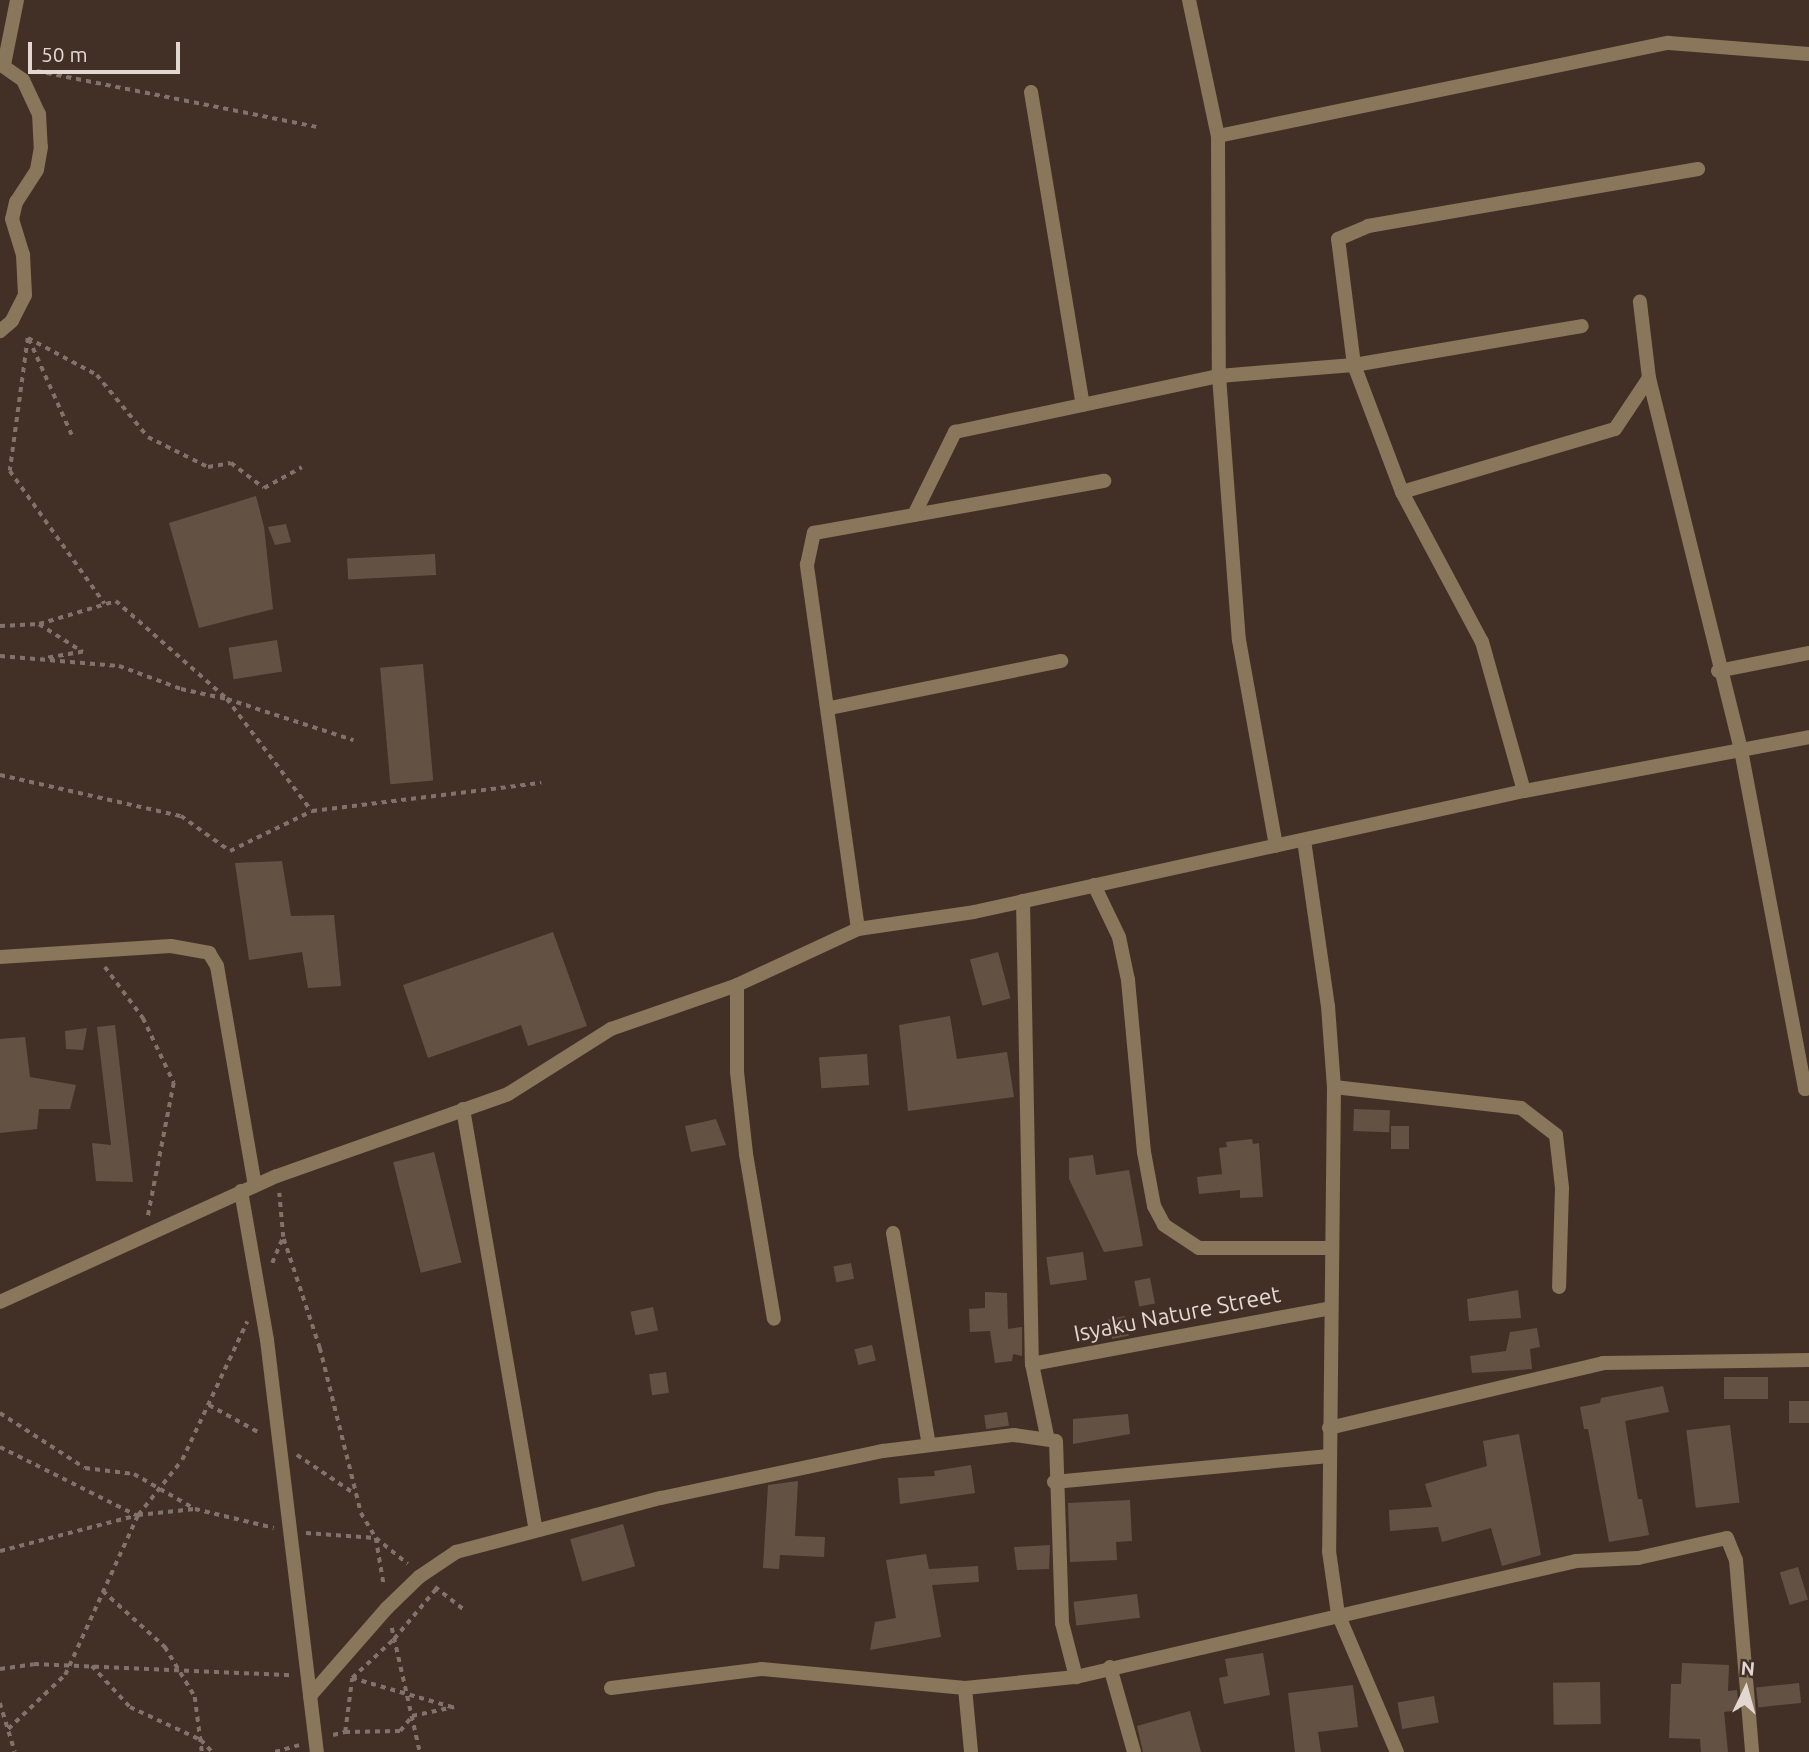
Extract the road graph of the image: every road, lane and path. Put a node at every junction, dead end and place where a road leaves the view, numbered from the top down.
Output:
1 (17, 0) edge
2 (1189, 0) edge
3 (1809, 54) edge
4 (2, 64) edge
5 (1031, 92) dead end
6 (316, 127) dead end
7 (1218, 136) junction
8 (1698, 169) dead end
9 (1640, 302) dead end
10 (1581, 326) dead end
11 (0, 331) edge
12 (28, 338) junction
13 (1354, 365) junction
14 (1219, 376) junction
15 (1649, 378) junction
16 (1083, 405) junction
17 (72, 435) dead end
18 (302, 467) dead end
19 (1104, 481) dead end
20 (1402, 492) junction
21 (914, 515) junction
22 (105, 604) junction
23 (39, 624) junction
24 (0, 626) edge
25 (1809, 653) edge
26 (0, 656) edge
27 (38, 660) junction
28 (1061, 661) dead end
29 (1718, 671) junction
30 (227, 699) junction
31 (830, 708) junction
32 (1809, 737) edge
33 (354, 740) dead end
34 (1741, 750) junction
35 (0, 775) edge
36 (541, 783) dead end
37 (1524, 791) junction
38 (312, 811) junction
39 (1304, 840) junction
40 (1276, 846) junction
41 (1094, 886) junction
42 (1023, 901) junction
43 (858, 929) junction
44 (94, 951) junction
45 (0, 957) edge
46 (737, 985) junction
47 (1334, 1087) junction
48 (1809, 1088) edge
49 (463, 1109) junction
50 (277, 1176) junction
51 (255, 1185) junction
52 (241, 1191) junction
53 (893, 1233) dead end
54 (144, 1236) junction
55 (283, 1237) junction
56 (1330, 1248) junction
57 (1559, 1287) dead end
58 (259, 1296) junction
59 (0, 1302) edge
60 (1330, 1308) junction
61 (774, 1319) dead end
62 (1809, 1360) edge
63 (1032, 1364) junction
64 (0, 1413) edge
65 (1329, 1428) junction
66 (1047, 1436) junction
67 (929, 1445) junction
68 (0, 1447) edge
69 (1329, 1456) junction
70 (1054, 1482) junction
71 (195, 1510) junction
72 (138, 1515) junction
73 (537, 1530) junction
74 (290, 1532) junction
75 (376, 1538) junction
76 (0, 1551) edge
77 (445, 1579) dead end
78 (103, 1591) junction
79 (387, 1608) junction
80 (1338, 1614) junction
81 (394, 1639) junction
82 (92, 1666) junction
83 (1110, 1667) junction
84 (0, 1669) edge
85 (308, 1676) junction
86 (1076, 1677) junction
87 (352, 1678) junction
88 (611, 1688) dead end
89 (965, 1688) junction
90 (310, 1696) junction
91 (408, 1697) junction
92 (0, 1703) edge
93 (412, 1716) junction
94 (8, 1729) junction
95 (345, 1732) junction
96 (201, 1740) junction
97 (316, 1744) edge
98 (15, 1752) edge
99 (202, 1752) edge
100 (212, 1752) edge
101 (275, 1752) edge
102 (420, 1752) edge
103 (971, 1752) edge
104 (1134, 1752) edge
105 (1397, 1752) edge
106 (1752, 1752) edge

1 - 4 street
2 - 7 street
3 - 7 street
4 - 6 path
4 - 11 street
5 - 16 street
7 - 14 street
8 - 13 street
9 - 15 street
10 - 13 street
12 - 17 path
12 - 18 path
12 - 22 path
13 - 14 street
13 - 20 street
14 - 16 street
14 - 40 street
15 - 20 street
15 - 29 street
16 - 21 street
19 - 21 street
20 - 37 street
21 - 31 street
22 - 23 path
22 - 30 path
23 - 24 path
23 - 27 path
25 - 29 street
26 - 27 path
27 - 30 path
28 - 31 street
29 - 34 street
30 - 33 path
30 - 38 path
31 - 43 street
32 - 34 street
34 - 37 street
34 - 48 street
35 - 38 path
36 - 38 path
37 - 39 street
39 - 40 street
39 - 47 street
40 - 41 street
41 - 42 street
41 - 56 street
42 - 43 street
42 - 63 street
43 - 46 street
44 - 45 street
44 - 51 street
44 - 54 path
46 - 49 street
46 - 61 street
47 - 56 street
47 - 57 street
49 - 50 street
49 - 73 street
50 - 51 street
50 - 55 path
51 - 52 street
52 - 54 street
52 - 58 street
53 - 67 street
54 - 59 street
55 - 58 path
55 - 75 path
56 - 60 street
58 - 72 path
58 - 74 street
60 - 63 street, Isyaku Nature Street
60 - 65 street
62 - 65 street
63 - 66 street
64 - 71 path
65 - 69 street
66 - 67 street
66 - 70 street
67 - 73 street
68 - 72 path
69 - 70 street
69 - 80 street
70 - 86 street
71 - 72 path
71 - 74 path
72 - 76 path
72 - 78 path
73 - 79 street
74 - 75 path
74 - 85 street
75 - 79 path
77 - 81 path
78 - 94 path
78 - 96 path
79 - 81 path
79 - 90 street
80 - 83 street
80 - 105 street
80 - 106 street
81 - 87 path
81 - 91 path
82 - 84 path
82 - 85 path
82 - 96 path
83 - 86 street
83 - 104 street
85 - 90 street
86 - 89 street
87 - 91 path
87 - 95 path
88 - 89 street
89 - 103 street
90 - 97 street
91 - 93 path
91 - 93 path
92 - 94 path
93 - 95 path
93 - 102 path
94 - 98 path
95 - 97 path
96 - 99 path
96 - 100 path
97 - 101 path

